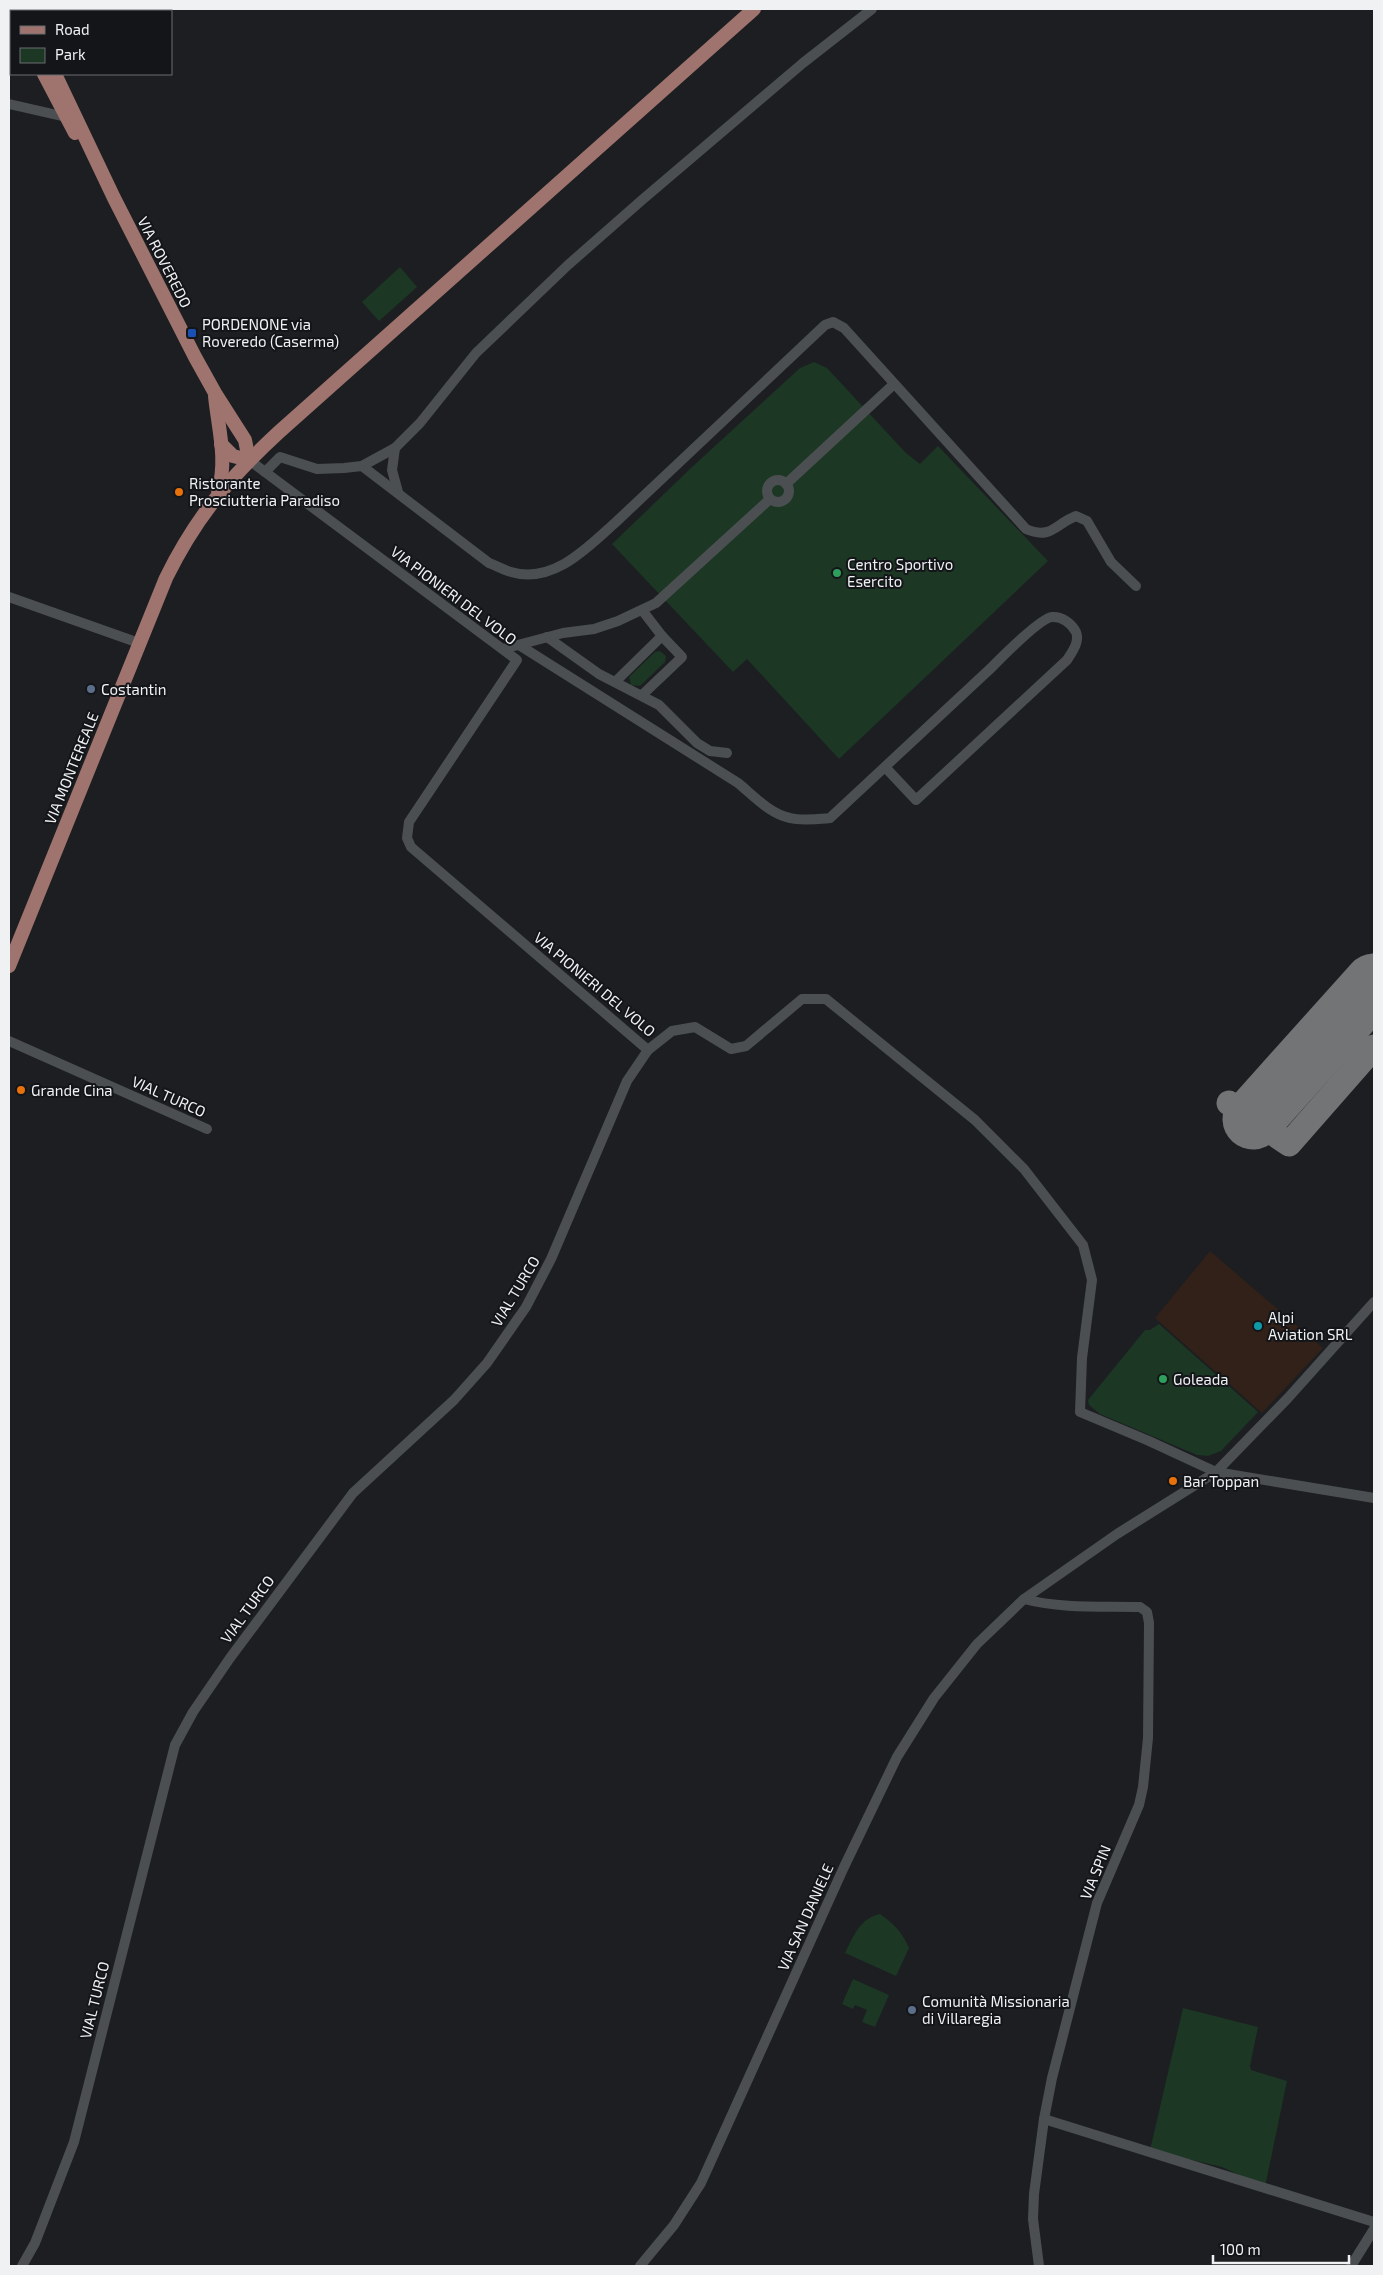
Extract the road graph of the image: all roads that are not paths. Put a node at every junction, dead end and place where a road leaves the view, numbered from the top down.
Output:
1 (754, 9) edge
2 (872, 9) edge
3 (45, 75) edge
4 (49, 75) edge
5 (55, 75) edge
6 (55, 95) junction
7 (9, 104) edge
8 (31, 108) junction
9 (66, 117) junction
10 (114, 198) junction
11 (894, 384) junction
12 (215, 393) junction
13 (239, 428) junction
14 (279, 432) junction
15 (221, 444) junction
16 (395, 448) junction
17 (249, 460) junction
18 (362, 466) junction
19 (264, 472) junction
20 (786, 484) junction
21 (398, 492) junction
22 (217, 495) junction
23 (770, 499) junction
24 (1136, 586) dead end
25 (9, 597) edge
26 (642, 610) junction
27 (662, 636) junction
28 (547, 638) junction
29 (139, 643) junction
30 (519, 645) junction
31 (503, 649) junction
32 (615, 682) junction
33 (642, 695) junction
34 (727, 753) dead end
35 (885, 767) junction
36 (9, 966) edge
37 (9, 1041) edge
38 (648, 1050) junction
39 (207, 1129) dead end
40 (1374, 1302) edge
41 (1216, 1472) junction
42 (1374, 1498) edge
43 (1024, 1598) junction
44 (1044, 2119) junction
45 (1374, 2222) edge
46 (1374, 2228) edge
47 (22, 2266) edge
48 (640, 2266) edge
49 (1039, 2266) edge
50 (1351, 2266) edge

1 - 14 main road, VIA MONTEREALE
2 - 16 street
3 - 6 main road, VIA ROVEREDO
4 - 6 street
5 - 10 main road, VIA ROVEREDO
6 - 8 street
6 - 9 main road, VIA ROVEREDO
7 - 8 street
8 - 9 street
9 - 10 main road, VIA ROVEREDO
10 - 12 main road, VIA ROVEREDO
11 - 20 street
11 - 21 street
11 - 24 street
12 - 13 main road, VIA ROVEREDO
12 - 15 main road, VIA ROVEREDO
13 - 14 main road, VIA ROVEREDO
13 - 17 main road, VIA ROVEREDO
14 - 17 main road, VIA MONTEREALE
15 - 17 main road
15 - 22 main road, VIA ROVEREDO
16 - 18 street
16 - 21 street
17 - 19 street, VIA PIONIERI DEL VOLO
17 - 22 main road, VIA MONTEREALE
18 - 19 street
18 - 21 street
19 - 31 street, VIA PIONIERI DEL VOLO
20 - 23 street
20 - 23 street
22 - 29 main road, VIA MONTEREALE
23 - 26 street
25 - 29 street
26 - 27 street
26 - 28 street
27 - 32 street
27 - 33 street
28 - 30 street
28 - 32 street
29 - 36 main road, VIA MONTEREALE
30 - 31 street
30 - 35 street
31 - 38 street, VIA PIONIERI DEL VOLO
32 - 33 street
33 - 34 street
35 - 35 street
37 - 39 street, VIAL TURCO
38 - 41 street, VIA PIONIERI DEL VOLO
38 - 47 street, VIAL TURCO
40 - 41 street, VIA SAN DANIELE
41 - 42 street
41 - 43 street, VIA SAN DANIELE
43 - 44 street, VIA SPIN
43 - 48 street, VIA SAN DANIELE
44 - 45 street
44 - 49 street, VIA SPIN
46 - 50 street

